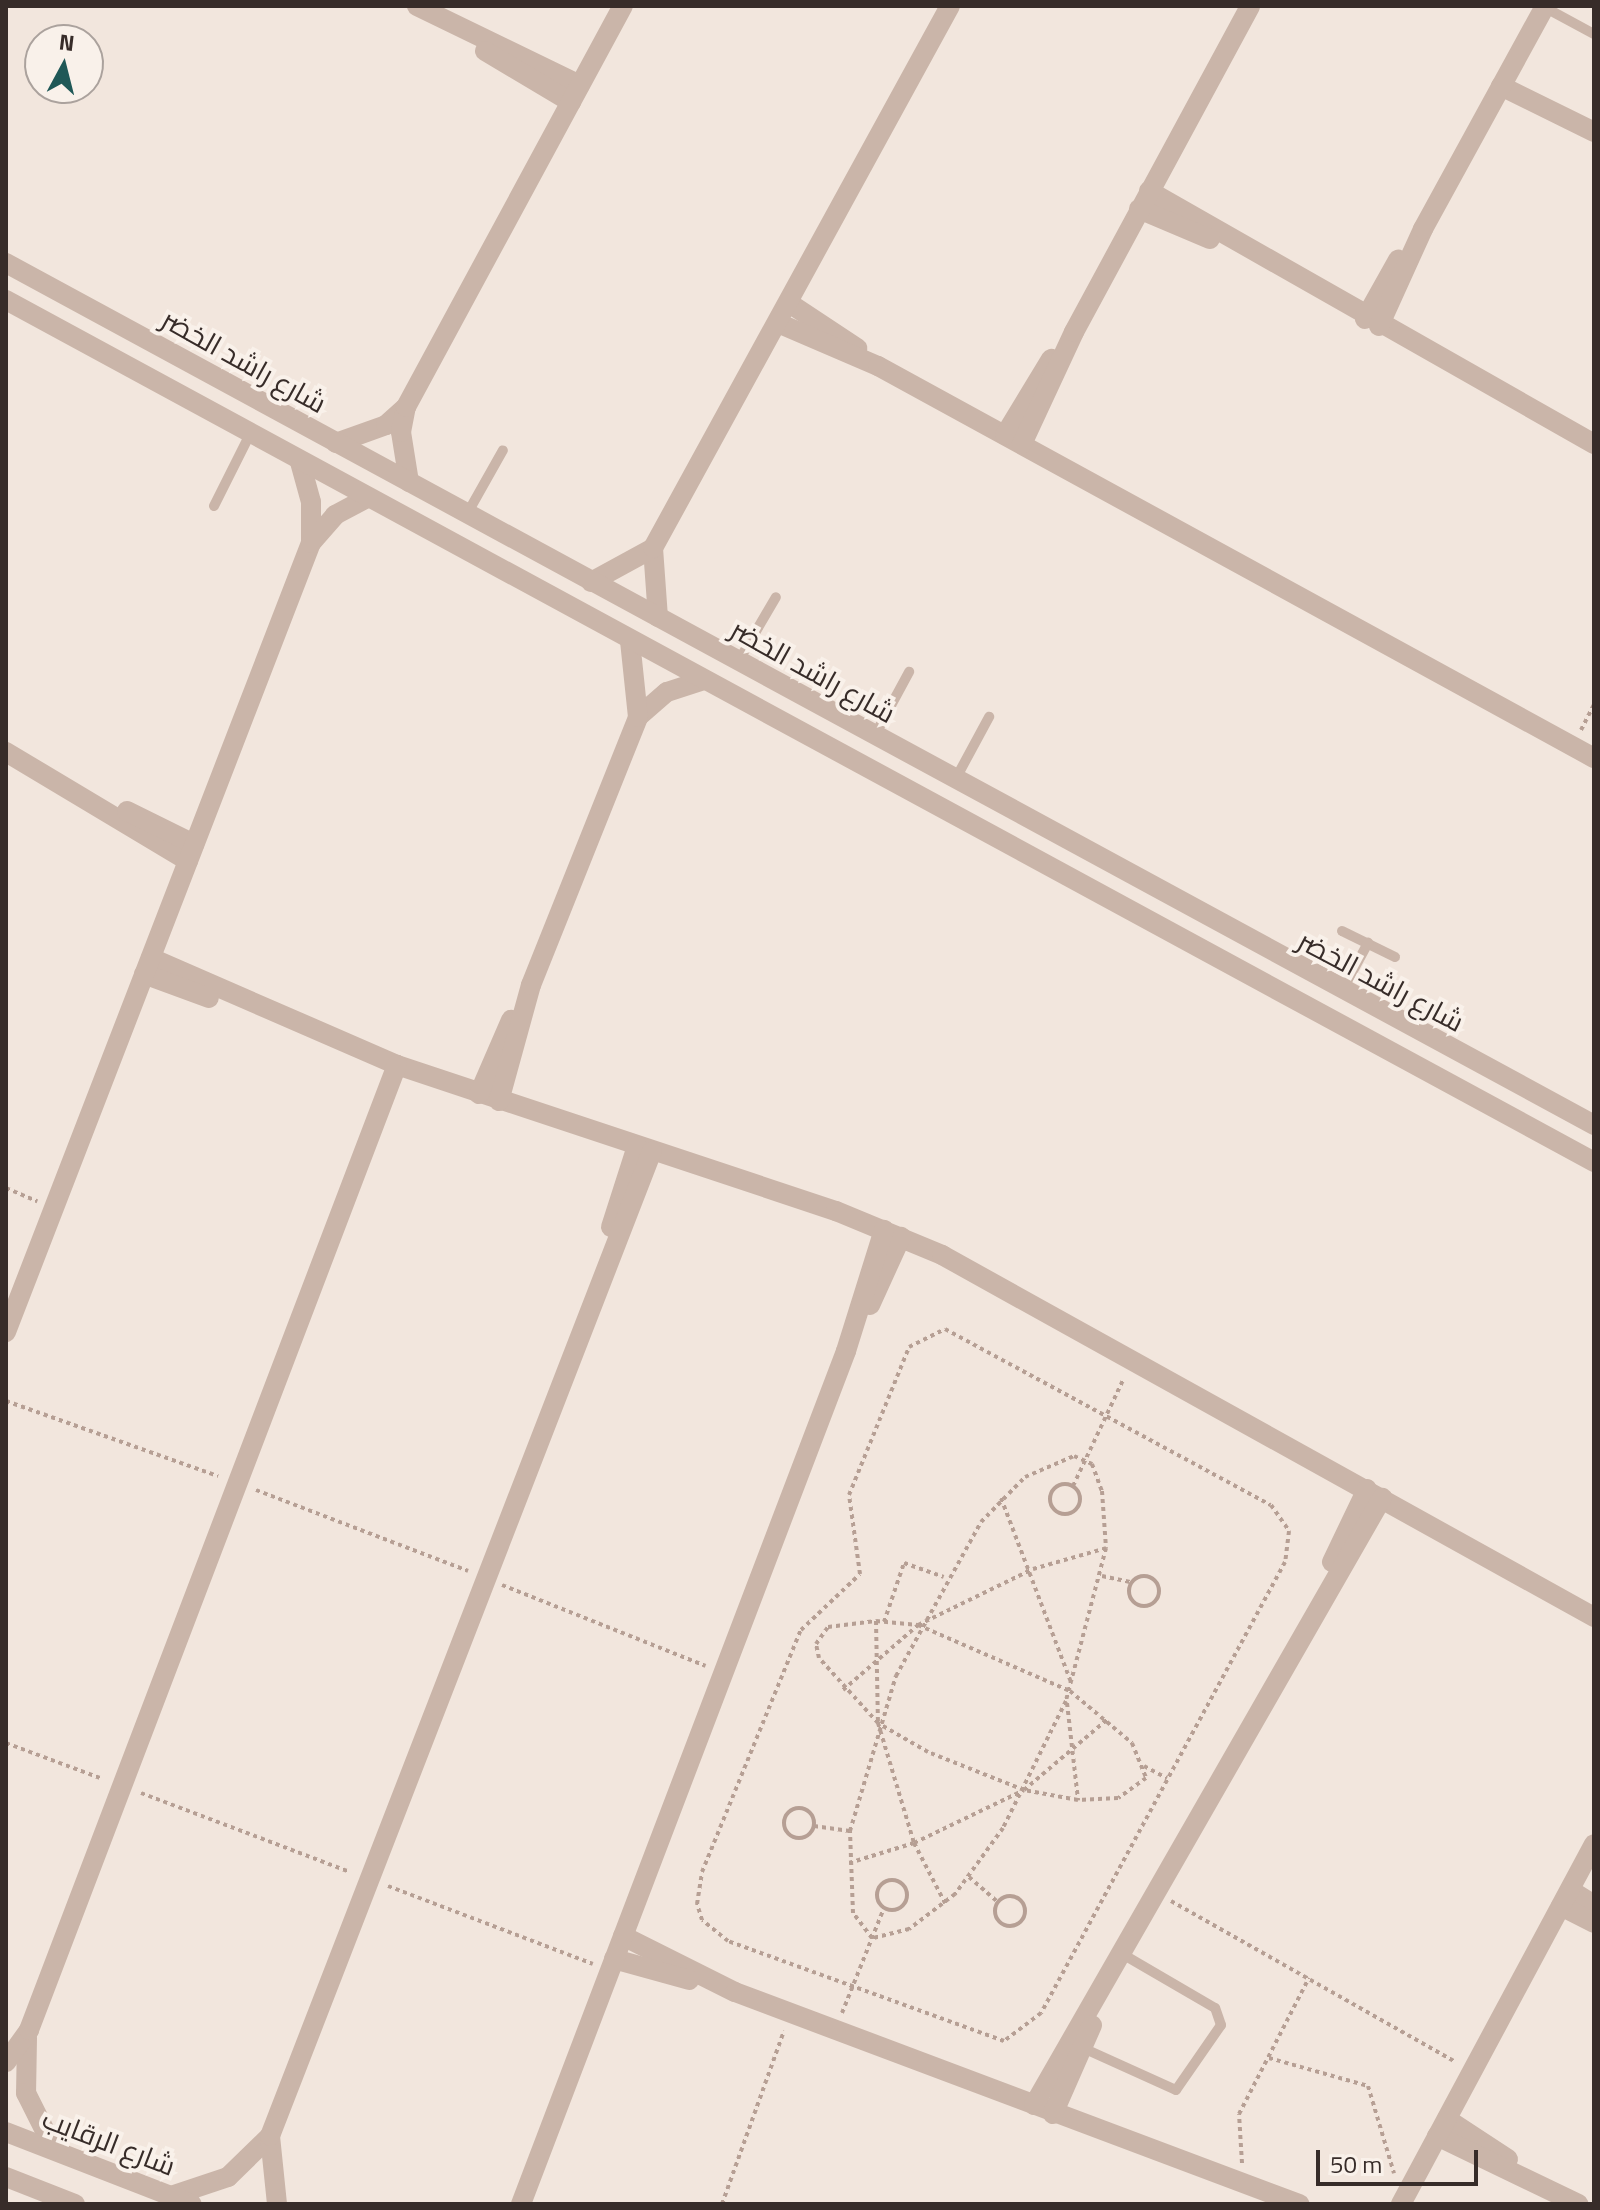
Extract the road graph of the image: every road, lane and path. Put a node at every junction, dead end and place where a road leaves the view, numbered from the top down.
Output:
1 (417, 6) edge
2 (623, 6) edge
3 (950, 6) edge
4 (1250, 6) edge
5 (1545, 6) edge
6 (1594, 34) edge
7 (1504, 80) junction
8 (576, 93) junction
9 (1594, 130) edge
10 (1144, 200) junction
11 (6, 263) edge
12 (6, 300) edge
13 (789, 303) junction
14 (1372, 322) junction
15 (778, 323) junction
16 (878, 366) junction
17 (406, 407) junction
18 (250, 434) junction
19 (1014, 440) junction
20 (336, 443) junction
21 (1594, 444) edge
22 (503, 450) dead end
23 (300, 462) junction
24 (409, 482) junction
25 (367, 498) junction
26 (214, 506) dead end
27 (467, 514) junction
28 (311, 543) junction
29 (653, 548) junction
30 (591, 582) junction
31 (776, 597) dead end
32 (658, 617) junction
33 (630, 641) junction
34 (738, 662) junction
35 (909, 672) dead end
36 (703, 680) junction
37 (1594, 704) edge
38 (638, 717) junction
39 (989, 717) dead end
40 (874, 737) junction
41 (1573, 746) junction
42 (6, 752) edge
43 (1594, 758) edge
44 (955, 781) junction
45 (191, 852) junction
46 (1342, 931) dead end
47 (1368, 943) junction
48 (1395, 957) dead end
49 (148, 966) junction
50 (1342, 993) junction
51 (397, 1065) junction
52 (489, 1097) junction
53 (1594, 1125) edge
54 (645, 1149) junction
55 (1594, 1162) edge
56 (6, 1188) edge
57 (54, 1207) junction
58 (892, 1233) junction
59 (6, 1332) edge
60 (1134, 1359) junction
61 (6, 1401) edge
62 (1108, 1411) junction
63 (1084, 1458) junction
64 (237, 1483) junction
65 (1073, 1486) junction
66 (1374, 1494) junction
67 (1001, 1498) junction
68 (1106, 1548) junction
69 (1033, 1569) junction
70 (1102, 1576) junction
71 (484, 1577) junction
72 (944, 1577) junction
73 (1131, 1582) junction
74 (1594, 1617) edge
75 (876, 1621) junction
76 (884, 1622) junction
77 (918, 1625) junction
78 (874, 1661) junction
79 (723, 1673) junction
80 (1072, 1684) junction
81 (843, 1690) junction
82 (1070, 1691) junction
83 (1066, 1701) junction
84 (1109, 1718) junction
85 (878, 1723) junction
86 (6, 1743) edge
87 (1072, 1750) junction
88 (1144, 1766) junction
89 (1168, 1779) junction
90 (121, 1786) junction
91 (1024, 1790) junction
92 (1078, 1800) junction
93 (814, 1826) junction
94 (850, 1831) junction
95 (914, 1843) junction
96 (1594, 1844) edge
97 (849, 1863) junction
98 (969, 1877) junction
99 (369, 1879) junction
100 (1158, 1893) junction
101 (1565, 1898) junction
102 (998, 1901) junction
103 (945, 1903) junction
104 (1594, 1905) edge
105 (884, 1908) junction
106 (1594, 1923) edge
107 (623, 1936) junction
108 (872, 1938) junction
109 (1124, 1955) junction
110 (612, 1965) junction
111 (1309, 1978) junction
112 (852, 1989) junction
113 (735, 1992) junction
114 (1102, 1995) junction
115 (791, 2014) junction
116 (29, 2030) junction
117 (836, 2031) junction
118 (1083, 2048) junction
119 (1268, 2057) junction
120 (6, 2062) edge
121 (1472, 2071) junction
122 (1043, 2110) junction
123 (1442, 2128) junction
124 (6, 2132) edge
125 (270, 2136) junction
126 (54, 2149) junction
127 (6, 2177) edge
128 (1249, 2188) junction
129 (171, 2196) junction
130 (1405, 2197) edge
131 (1569, 2200) edge
132 (75, 2204) edge
133 (192, 2204) edge
134 (277, 2204) edge
135 (521, 2204) edge
136 (722, 2204) edge
137 (1274, 2204) edge
138 (1299, 2204) edge

1 - 8 street
2 - 8 street
3 - 13 street
4 - 10 street
5 - 6 lane
5 - 7 street
7 - 9 street
7 - 14 street
8 - 17 street
10 - 14 street
10 - 19 street
11 - 20 street, شارع راشد الخضر
12 - 18 street
13 - 15 street
13 - 16 street
14 - 21 street
15 - 16 street
15 - 29 street
16 - 19 street
17 - 20 street
17 - 24 street
18 - 23 street
18 - 26 lane
19 - 41 street
20 - 24 street, شارع راشد الخضر
22 - 27 lane
23 - 25 street
23 - 28 street
24 - 27 street, شارع راشد الخضر
25 - 28 street
25 - 33 street
27 - 30 street, شارع راشد الخضر
28 - 45 street
29 - 30 street
29 - 32 street
30 - 32 street, شارع راشد الخضر
31 - 34 lane
32 - 34 street, شارع راشد الخضر
33 - 36 street
33 - 38 street
34 - 40 street, شارع راشد الخضر
35 - 40 lane
36 - 38 street
36 - 55 street
37 - 41 path
38 - 52 street
39 - 44 lane
40 - 44 street, شارع راشد الخضر
41 - 43 street
42 - 45 street
44 - 50 street, شارع راشد الخضر
45 - 49 street
46 - 47 lane
47 - 48 lane
47 - 50 lane
49 - 51 street
49 - 57 street
50 - 53 street, شارع راشد الخضر
51 - 52 street
51 - 64 street
52 - 54 street
54 - 58 street
54 - 71 street
56 - 57 path
57 - 59 street
58 - 60 street
58 - 79 street
60 - 62 path
60 - 66 street
61 - 64 path
62 - 63 path
62 - 89 path
62 - 112 path
63 - 65 path
63 - 67 path
63 - 68 path
64 - 71 path
64 - 90 street
65 - 65 path
66 - 74 street
66 - 100 street
67 - 69 path
67 - 72 path
68 - 69 path
68 - 70 path
69 - 77 path
69 - 80 path
70 - 73 path
70 - 80 path
71 - 79 path
71 - 99 street
72 - 76 path
72 - 77 path
73 - 73 path
75 - 76 path
75 - 78 path
75 - 81 path
76 - 77 path
77 - 78 path
77 - 82 path
77 - 85 path
78 - 81 path
78 - 85 path
79 - 107 street
80 - 82 path
81 - 85 path
82 - 83 path
82 - 84 path
83 - 87 path
83 - 91 path
84 - 87 path
84 - 88 path
85 - 91 path
85 - 94 path
85 - 95 path
86 - 90 path
87 - 91 path
87 - 92 path
88 - 89 path
88 - 92 path
89 - 112 path
90 - 99 path
90 - 116 street
91 - 92 path
91 - 95 path
91 - 98 path
93 - 93 path
93 - 94 path
94 - 97 path
95 - 97 path
95 - 103 path
96 - 101 street
97 - 108 path
98 - 102 path
98 - 103 path
99 - 110 path
99 - 125 street
100 - 109 street
100 - 111 path
101 - 104 street
101 - 106 street
101 - 121 street
102 - 102 path
103 - 108 path
105 - 105 path
105 - 108 path
107 - 110 street
107 - 113 street
108 - 112 path
109 - 114 street
109 - 118 lane
110 - 113 street
110 - 135 street
111 - 119 path
111 - 121 path
112 - 117 path
113 - 115 street
114 - 118 street
114 - 122 street
115 - 117 street
115 - 136 path
116 - 120 street
116 - 126 street
117 - 122 street
118 - 122 street
119 - 128 path
119 - 130 path
121 - 123 street
122 - 128 street
123 - 130 street
123 - 131 street
124 - 126 street, شارع الرقايب
125 - 129 street
125 - 134 street
126 - 129 street, شارع الرقايب
127 - 132 street
128 - 137 street
128 - 138 street
129 - 133 street, شارع الرقايب

